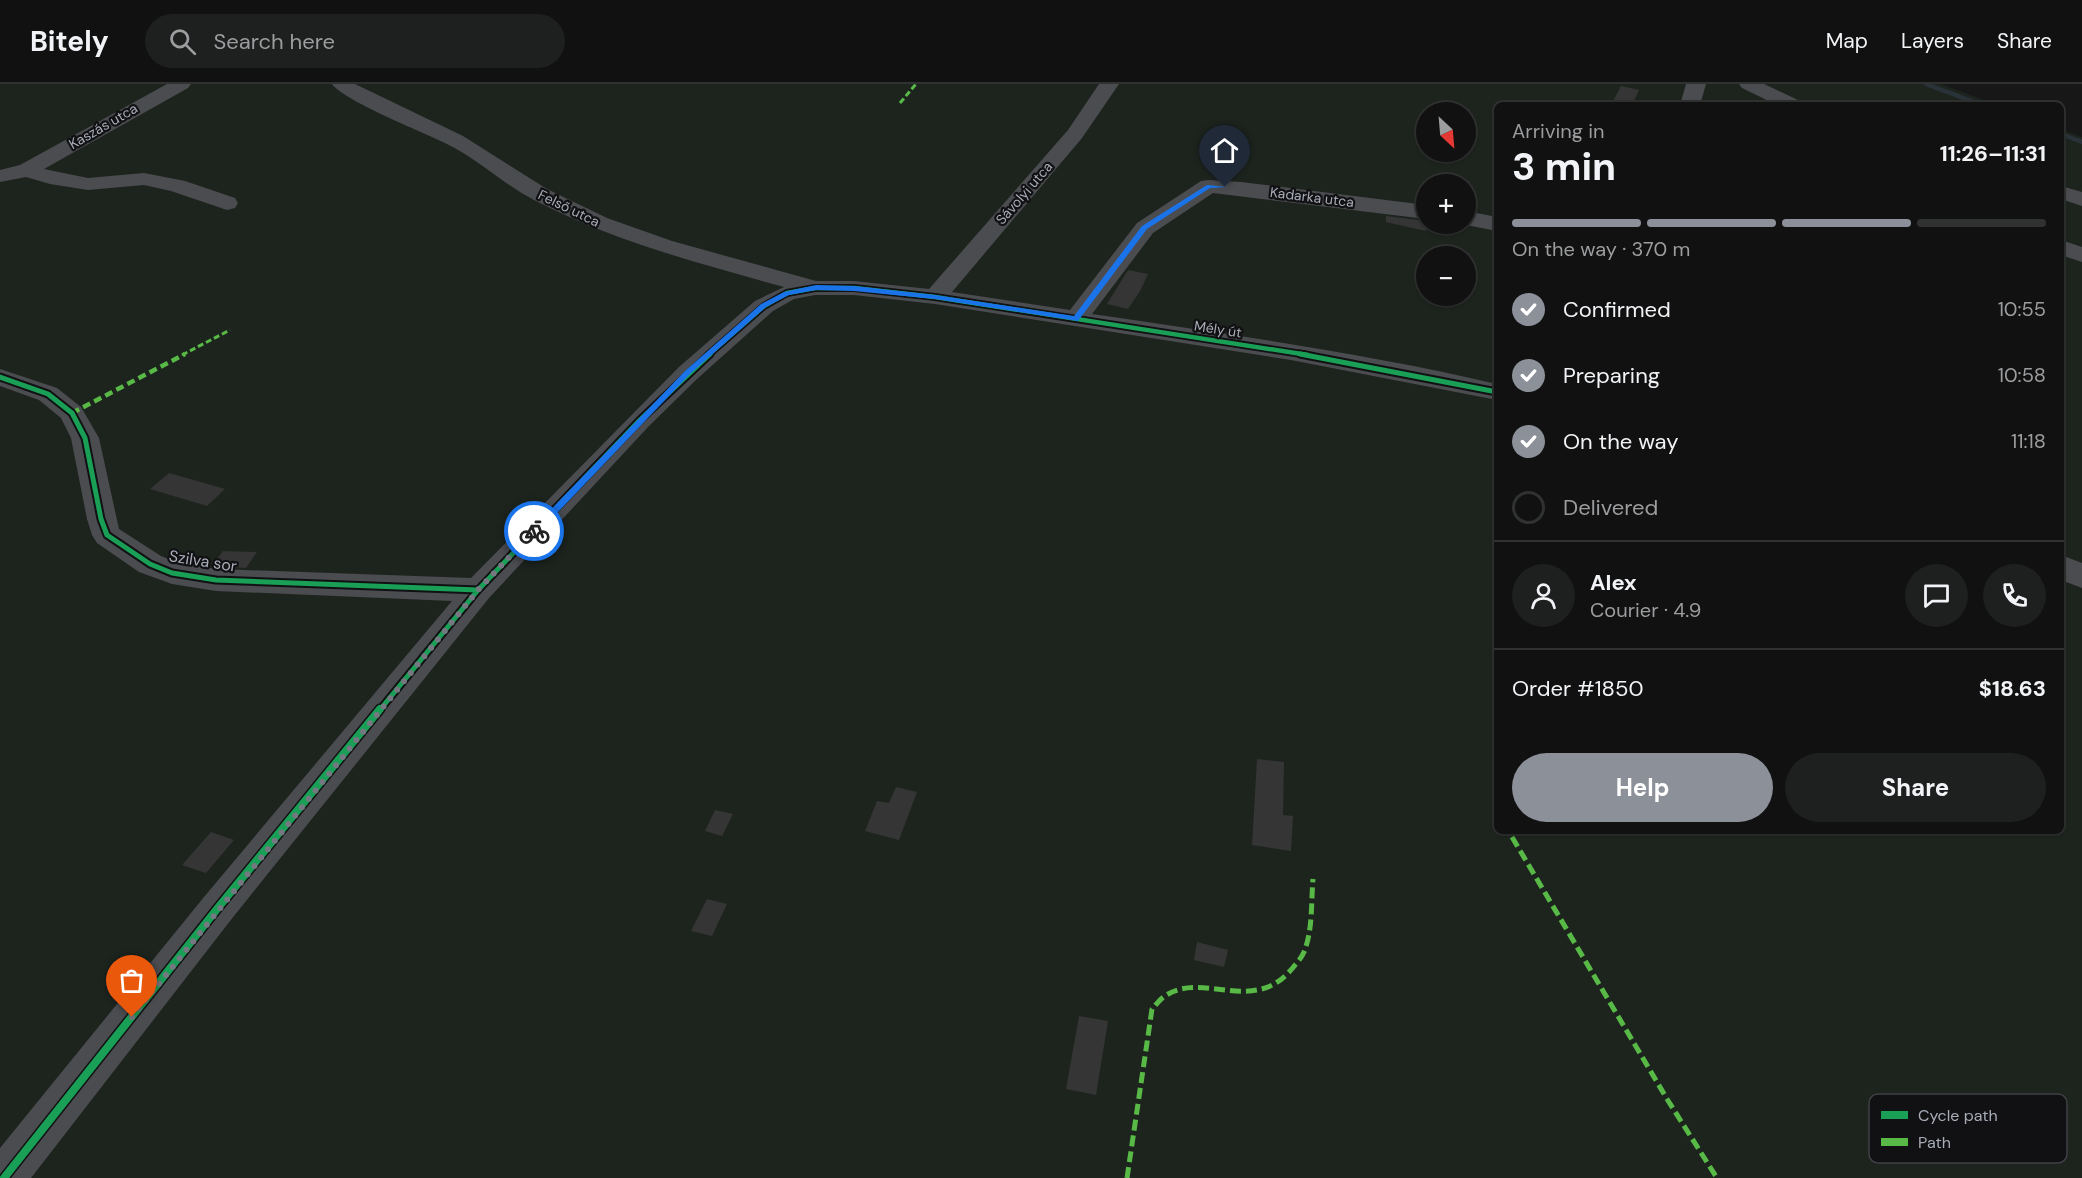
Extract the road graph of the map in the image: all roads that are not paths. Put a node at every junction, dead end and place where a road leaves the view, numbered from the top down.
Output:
1 (181, 84) edge
2 (342, 84) edge
3 (1109, 84) edge
4 (1696, 84) edge
5 (1749, 84) edge
6 (1691, 102) edge
7 (1787, 102) edge
8 (27, 170) junction
9 (0, 176) edge
10 (2064, 193) edge
11 (2082, 200) edge
12 (227, 203) dead end
13 (1416, 211) edge
14 (1476, 220) edge
15 (1494, 223) edge
16 (2064, 248) edge
17 (2082, 255) edge
18 (816, 288) junction
19 (935, 297) junction
20 (1076, 319) junction
21 (0, 377) edge
22 (1494, 391) edge
23 (2064, 568) edge
24 (2082, 577) edge
25 (478, 590) junction
26 (4, 1178) edge

1 - 8 street, Kaszás utca
2 - 18 street, Felső utca
3 - 19 street, Sávolyi utca
4 - 6 street
5 - 7 street
8 - 9 street
8 - 12 street
10 - 11 street
13 - 20 street, Kadarka utca
14 - 15 street
16 - 17 street
18 - 19 street, Mély út
18 - 25 street
19 - 20 street, Mély út
20 - 22 street, Mély út
21 - 25 street, Szilva sor
23 - 24 street
25 - 26 street

